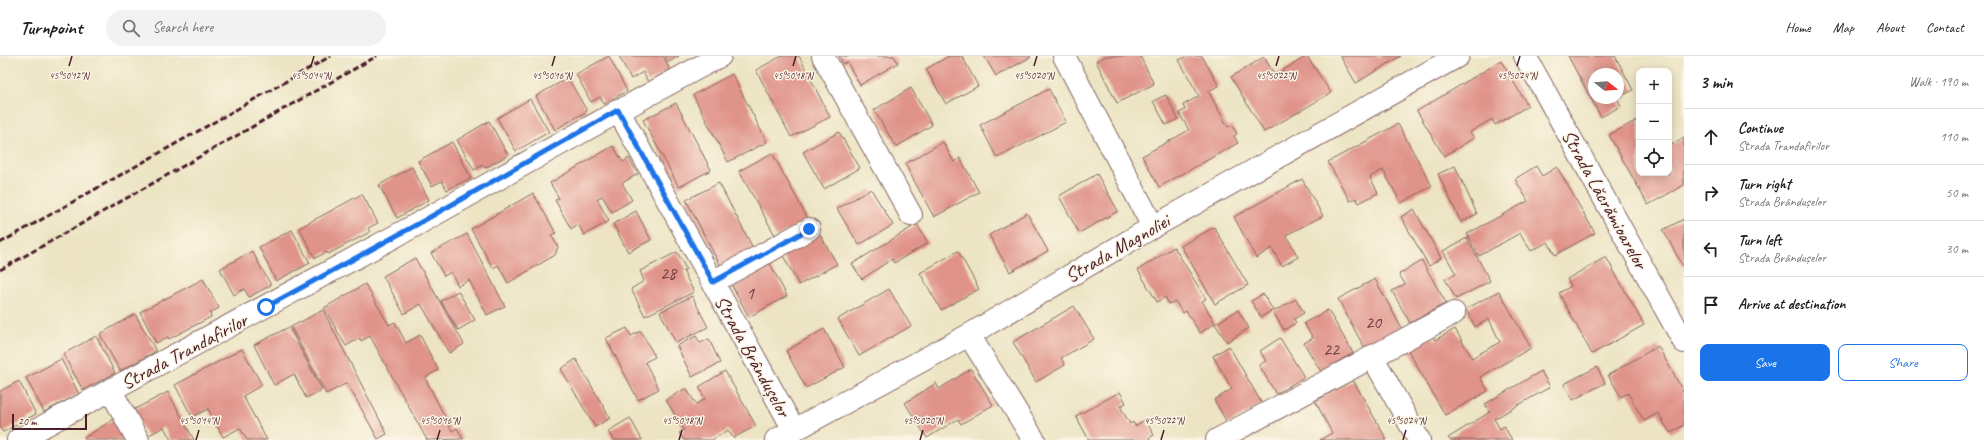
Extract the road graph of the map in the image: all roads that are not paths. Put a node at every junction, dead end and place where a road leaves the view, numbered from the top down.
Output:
1 (720, 56) edge
2 (823, 56) edge
3 (1064, 56) edge
4 (1458, 56) edge
5 (1525, 56) edge
6 (618, 110) junction
7 (911, 215) dead end
8 (1153, 227) junction
9 (809, 229) dead end
10 (713, 282) junction
11 (1454, 313) dead end
12 (969, 334) junction
13 (1684, 342) edge
14 (1372, 356) junction
15 (111, 390) junction
16 (785, 435) edge
17 (18, 440) edge
18 (138, 440) edge
19 (1034, 440) edge
20 (1217, 440) edge
21 (1419, 440) edge

1 - 6 street, Strada Trandafirilor
2 - 7 street
3 - 8 street
4 - 8 street, Strada Magnoliei
5 - 13 street, Strada Lăcrămioarelor
6 - 10 street, Strada Brândușelor
6 - 15 street, Strada Trandafirilor
8 - 12 street, Strada Magnoliei
9 - 10 street, Strada Brândușelor
10 - 16 street, Strada Brândușelor
11 - 14 street
12 - 16 street, Strada Magnoliei
12 - 19 street
14 - 20 street
14 - 21 street
15 - 17 street, Strada Trandafirilor
15 - 18 street, Strada Trandafirilor

